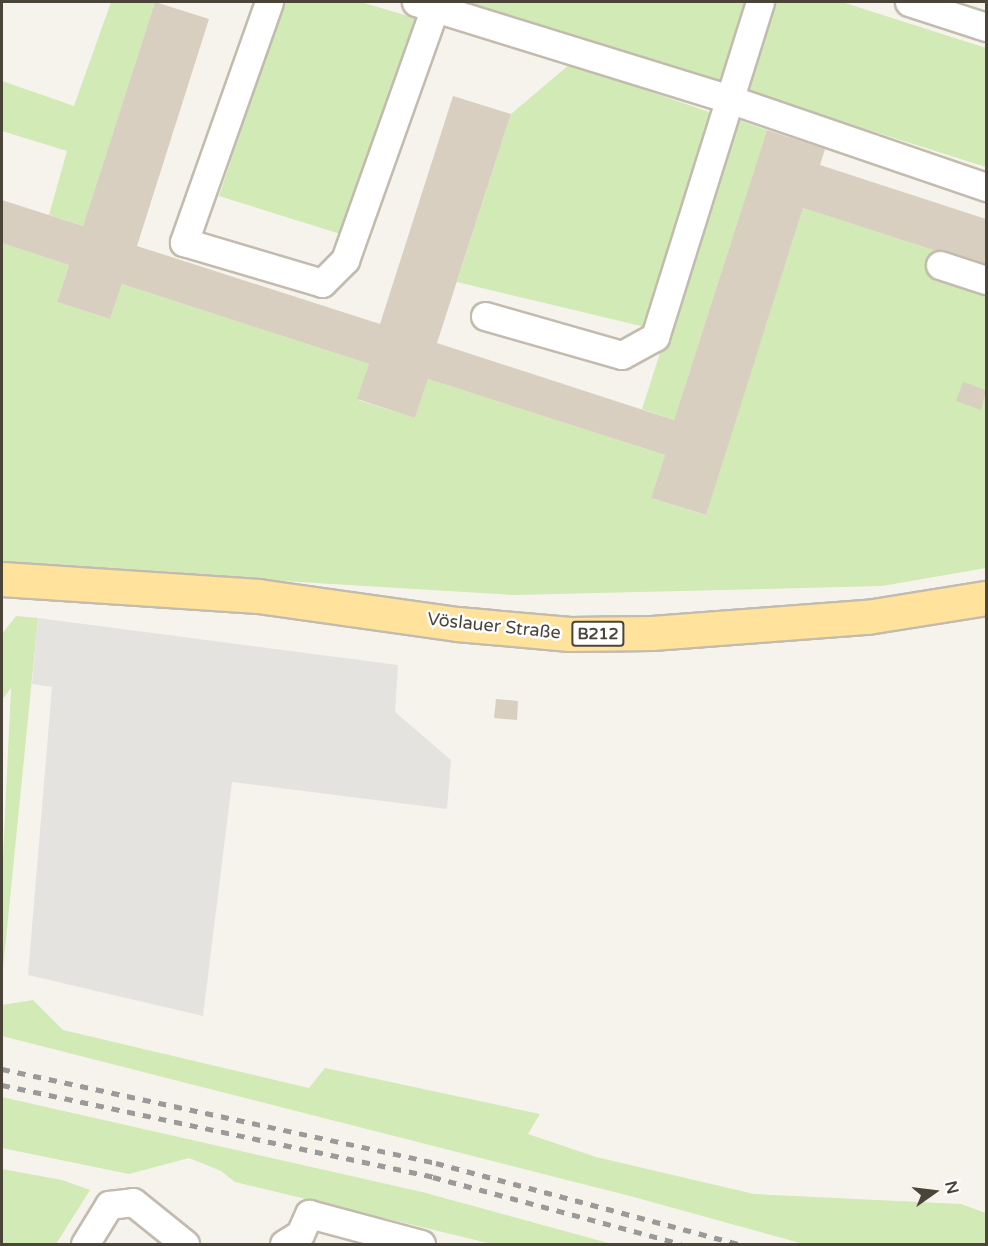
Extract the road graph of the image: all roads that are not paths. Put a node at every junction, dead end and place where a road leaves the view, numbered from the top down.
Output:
1 (269, 2) edge
2 (760, 2) edge
3 (920, 3) edge
4 (429, 4) edge
5 (987, 27) edge
6 (729, 99) junction
7 (987, 187) edge
8 (940, 265) dead end
9 (987, 280) edge
10 (485, 316) dead end
11 (2, 579) edge
12 (987, 598) edge
13 (86, 1245) edge
14 (185, 1245) edge
15 (284, 1245) edge
16 (421, 1245) edge

1 - 4 lane
2 - 6 lane
3 - 5 lane
4 - 6 lane
6 - 7 lane
6 - 10 lane
8 - 9 lane
11 - 12 main road, Vöslauer Straße / B212
13 - 14 lane
15 - 16 lane

